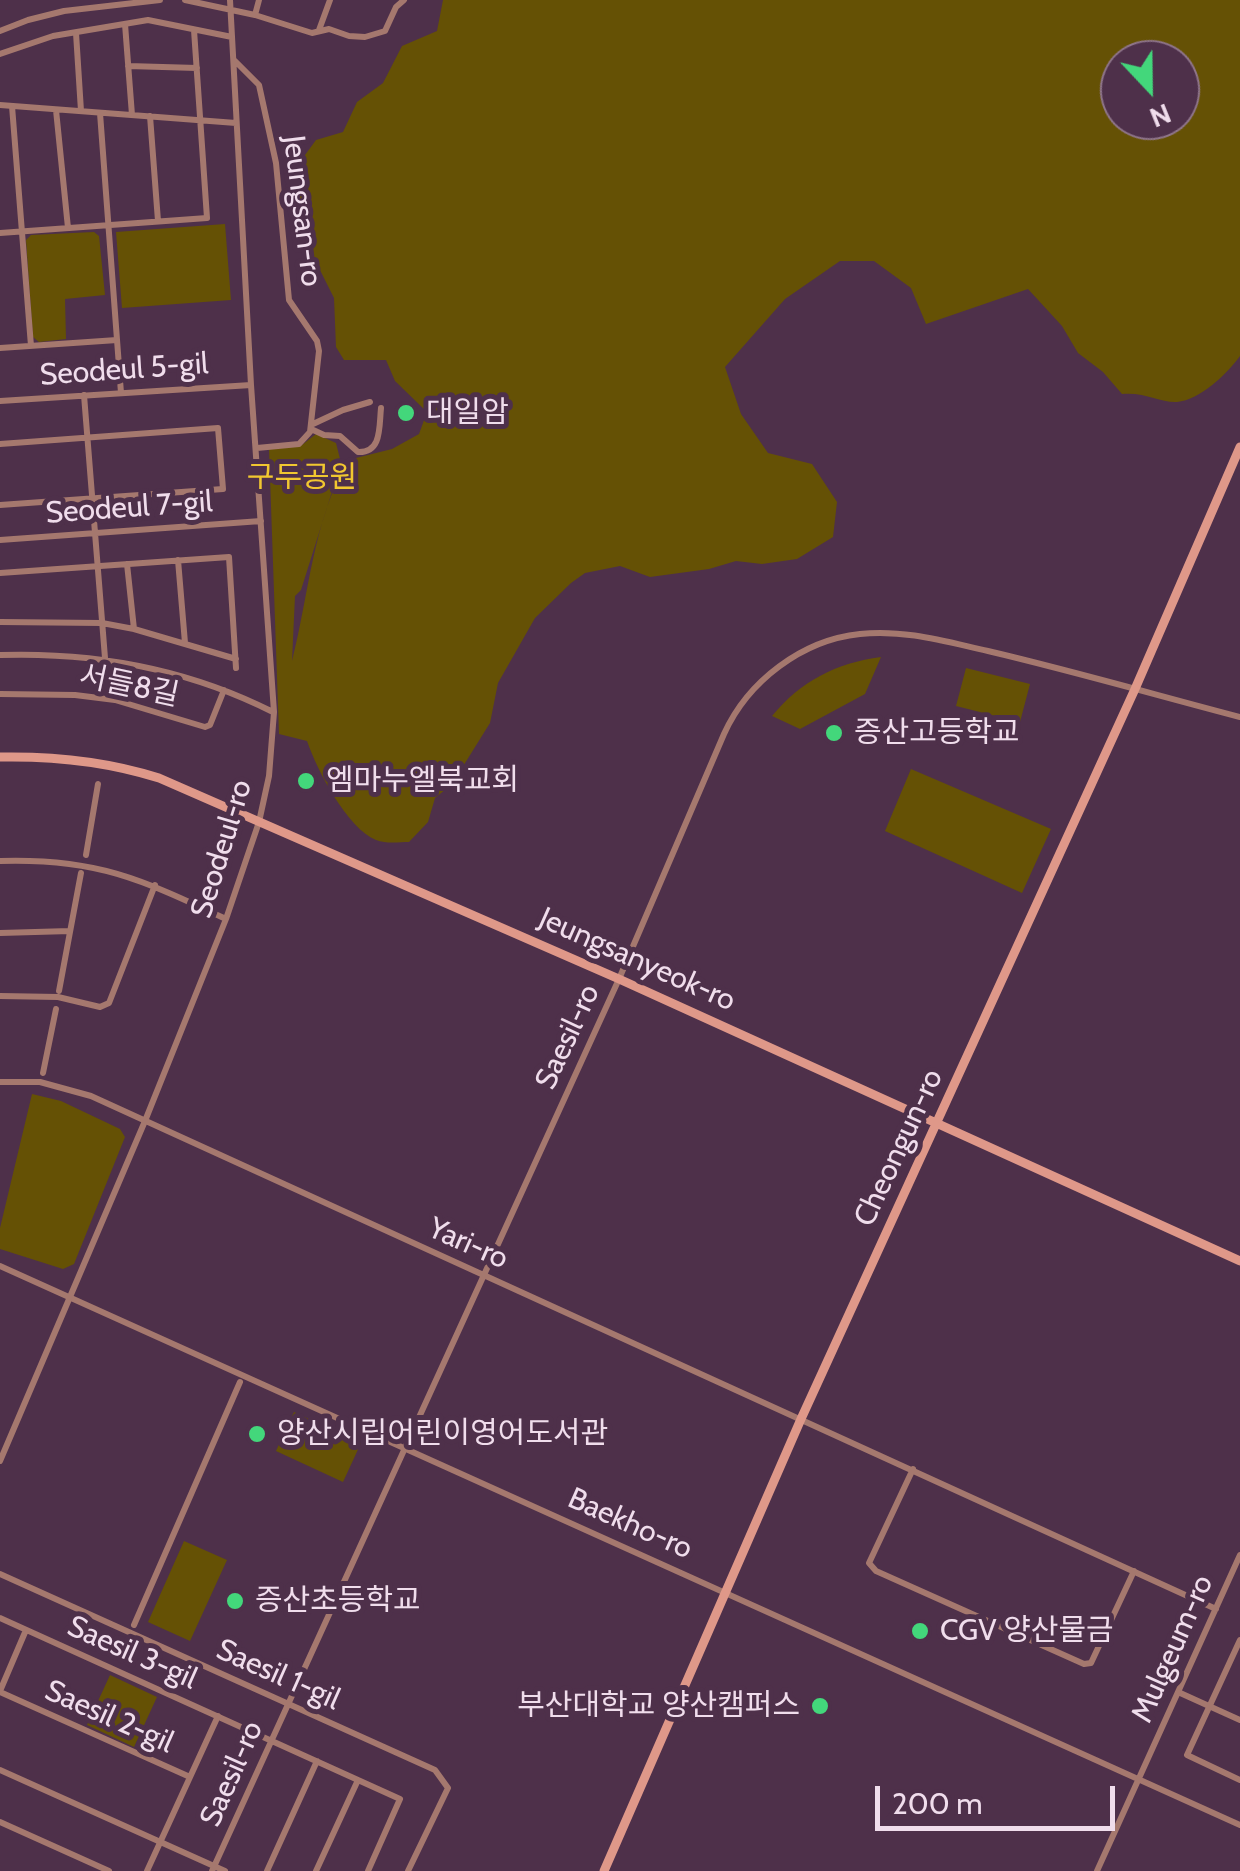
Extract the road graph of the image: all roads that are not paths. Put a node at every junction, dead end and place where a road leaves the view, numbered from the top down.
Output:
1 (160, 0) edge
2 (185, 0) edge
3 (259, 0) edge
4 (330, 0) edge
5 (404, 0) edge
6 (230, 4) edge
7 (254, 15) junction
8 (81, 24) dead end
9 (126, 24) junction
10 (194, 30) junction
11 (0, 32) edge
12 (318, 32) junction
13 (76, 33) junction
14 (232, 37) junction
15 (0, 54) edge
16 (234, 60) junction
17 (128, 66) junction
18 (196, 68) junction
19 (0, 105) edge
20 (12, 106) junction
21 (56, 110) junction
22 (81, 111) junction
23 (100, 113) junction
24 (132, 115) junction
25 (150, 116) junction
26 (200, 120) junction
27 (236, 123) junction
28 (158, 221) junction
29 (109, 225) junction
30 (68, 228) junction
31 (22, 232) junction
32 (0, 233) edge
33 (117, 340) junction
34 (31, 346) junction
35 (0, 348) edge
36 (251, 385) junction
37 (121, 393) junction
38 (84, 395) junction
39 (0, 401) edge
40 (370, 402) dead end
41 (381, 408) dead end
42 (312, 427) junction
43 (87, 438) junction
44 (0, 444) edge
45 (1240, 447) edge
46 (257, 448) junction
47 (92, 498) junction
48 (0, 505) edge
49 (262, 521) junction
50 (95, 533) junction
51 (0, 540) edge
52 (178, 560) junction
53 (128, 564) junction
54 (98, 566) junction
55 (0, 573) edge
56 (0, 622) edge
57 (102, 624) junction
58 (134, 629) junction
59 (185, 643) junction
60 (0, 655) edge
61 (105, 658) junction
62 (1135, 689) junction
63 (224, 690) junction
64 (0, 694) edge
65 (274, 712) junction
66 (1240, 718) edge
67 (0, 757) edge
68 (98, 784) dead end
69 (259, 822) junction
70 (86, 855) dead end
71 (0, 861) edge
72 (82, 873) dead end
73 (155, 885) junction
74 (226, 919) junction
75 (70, 931) junction
76 (0, 932) edge
77 (620, 979) junction
78 (59, 991) dead end
79 (0, 996) edge
80 (56, 1008) dead end
81 (43, 1073) dead end
82 (0, 1082) edge
83 (144, 1121) junction
84 (938, 1124) junction
85 (1240, 1261) edge
86 (0, 1266) edge
87 (484, 1276) junction
88 (70, 1295) junction
89 (240, 1382) dead end
90 (801, 1419) junction
91 (406, 1447) junction
92 (0, 1462) edge
93 (913, 1469) junction
94 (1240, 1555) edge
95 (1134, 1570) junction
96 (0, 1574) edge
97 (725, 1593) junction
98 (1216, 1609) junction
99 (0, 1618) edge
100 (134, 1625) dead end
101 (26, 1630) junction
102 (1240, 1640) edge
103 (1237, 1656) edge
104 (0, 1692) edge
105 (1178, 1692) junction
106 (288, 1704) junction
107 (1210, 1707) junction
108 (218, 1716) junction
109 (1240, 1720) edge
110 (272, 1740) junction
111 (317, 1761) junction
112 (0, 1770) edge
113 (190, 1778) junction
114 (358, 1780) junction
115 (1139, 1780) junction
116 (1240, 1780) edge
117 (0, 1822) edge
118 (1240, 1825) edge
119 (161, 1842) junction
120 (213, 1868) edge
121 (109, 1871) edge
122 (147, 1871) edge
123 (225, 1871) edge
124 (267, 1871) edge
125 (316, 1871) edge
126 (368, 1871) edge
127 (408, 1871) edge
128 (604, 1871) edge
129 (1097, 1871) edge

1 - 11 street
2 - 6 street
3 - 7 street
4 - 12 street
5 - 12 street
6 - 7 street
6 - 14 street
7 - 12 street
8 - 13 street
9 - 10 street
9 - 13 street
9 - 17 street
10 - 14 street
10 - 18 street
13 - 15 street
13 - 22 street
14 - 16 street
16 - 27 street, Seodeul-ro
16 - 42 street, Jeungsan-ro
17 - 18 street
17 - 24 street
18 - 26 street
19 - 20 street
20 - 21 street
20 - 31 street
21 - 22 street
21 - 30 street
22 - 23 street
23 - 24 street
23 - 29 street
24 - 25 street
25 - 26 street
25 - 28 street
26 - 27 street
26 - 28 street
27 - 36 street, Seodeul-ro
28 - 29 street
29 - 30 street
29 - 33 street
30 - 31 street
31 - 32 street
31 - 34 street
33 - 34 street
33 - 37 street
34 - 35 street
36 - 37 street, Seodeul 5-gil
36 - 46 street, Seodeul-ro
37 - 38 street, Seodeul 5-gil
38 - 39 street, Seodeul 5-gil
38 - 43 street
40 - 42 street
41 - 42 street
42 - 46 street
43 - 44 street
43 - 47 street
43 - 47 street
45 - 62 street, Cheongun-ro
46 - 49 street, Seodeul-ro
47 - 48 street
47 - 50 street
49 - 50 street, Seodeul 7-gil
49 - 65 street, Seodeul-ro
50 - 51 street, Seodeul 7-gil
50 - 54 street
52 - 53 street
52 - 59 street
52 - 59 street
53 - 54 street
53 - 58 street
54 - 55 street
54 - 57 street
56 - 57 street
57 - 58 street
57 - 61 street
58 - 59 street
60 - 61 street, 서들8길
61 - 63 street, 서들8길
62 - 66 street, Saesil-ro
62 - 77 street, Saesil-ro
62 - 84 street, Cheongun-ro
63 - 64 street, 서들8길
63 - 65 street, 서들8길
65 - 69 street, Seodeul-ro
67 - 69 street, Jeungsanyeok-ro
68 - 70 street
69 - 74 street, Seodeul-ro
69 - 77 street, Jeungsanyeok-ro
71 - 73 street
72 - 75 street
73 - 74 street
73 - 79 street
74 - 83 street, Seodeul-ro
75 - 76 street
75 - 78 street
77 - 84 street, Jeungsanyeok-ro
77 - 87 street, Saesil-ro
80 - 81 street
82 - 83 street, Yari-ro
83 - 87 street, Yari-ro
83 - 88 street, Seodeul-ro
84 - 85 street, Jeungsanyeok-ro
84 - 90 street, Cheongun-ro
86 - 88 street, Baekho-ro
87 - 90 street, Yari-ro
87 - 91 street, Saesil-ro
88 - 91 street, Baekho-ro
88 - 92 street, Seodeul-ro
89 - 100 street
90 - 93 street, Yari-ro
90 - 97 street, Cheongun-ro
91 - 97 street, Baekho-ro
91 - 106 street, Saesil-ro
93 - 95 street, Yari-ro
93 - 95 street
94 - 98 street, Mulgeum-ro
95 - 98 street, Yari-ro
96 - 106 street, Saesil 1-gil
97 - 115 street, Baekho-ro
97 - 128 street, Cheongun-ro
98 - 105 street, Mulgeum-ro
99 - 101 street, Saesil 3-gil
101 - 104 street, Saesil 3-gil
101 - 108 street, Saesil 3-gil
102 - 103 street
103 - 107 street
104 - 113 street, Saesil 2-gil
105 - 107 street
105 - 115 street, Mulgeum-ro
106 - 110 street, Saesil-ro
106 - 127 street, Saesil 1-gil
107 - 109 street
107 - 116 street
108 - 110 street, Saesil 3-gil
108 - 113 street, Saesil 3-gil
110 - 111 street, Saesil 3-gil
110 - 120 street, Saesil-ro
111 - 114 street, Saesil 3-gil
111 - 124 street
112 - 119 street
113 - 119 street, Saesil 2-gil
114 - 125 street
114 - 126 street, Saesil 3-gil
115 - 118 street, Baekho-ro
115 - 129 street, Mulgeum-ro
117 - 121 street
119 - 120 street
119 - 122 street, Saesil 2-gil
120 - 123 street

